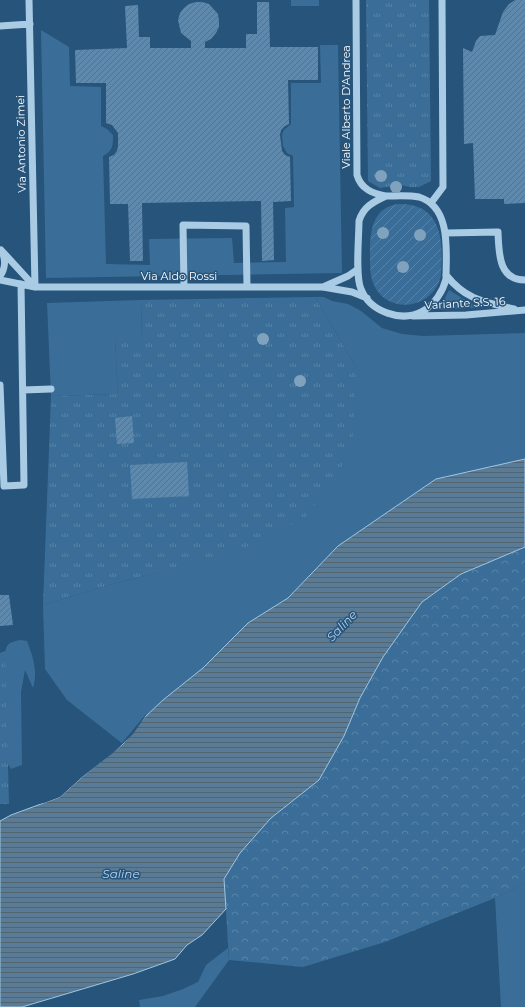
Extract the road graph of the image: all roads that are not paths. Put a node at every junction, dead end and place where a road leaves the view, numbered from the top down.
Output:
1 (29, 0) edge
2 (356, 0) edge
3 (442, 0) edge
4 (30, 24) junction
5 (0, 26) edge
6 (386, 196) junction
7 (430, 203) junction
8 (446, 233) junction
9 (0, 249) edge
10 (358, 269) junction
11 (446, 275) junction
12 (0, 276) edge
13 (0, 280) edge
14 (525, 280) edge
15 (21, 284) junction
16 (35, 287) junction
17 (184, 287) junction
18 (246, 287) junction
19 (323, 287) junction
20 (367, 298) junction
21 (524, 310) edge
22 (409, 316) junction
23 (0, 385) edge
24 (51, 389) dead end
25 (23, 390) junction

1 - 4 street, Via Antonio Zimei
2 - 6 street, Viale Alberto D'Andrea
3 - 7 street
4 - 5 street
4 - 16 street, Via Antonio Zimei
6 - 7 street
6 - 10 street
7 - 8 street
8 - 11 street
8 - 14 street
9 - 12 street
9 - 16 street
10 - 19 street, Via Aldo Rossi
10 - 20 street
11 - 21 street, Variante S.S. 16
11 - 22 street
13 - 15 street, Via Aldo Rossi
15 - 16 street, Via Aldo Rossi
15 - 25 street
16 - 17 street, Via Aldo Rossi
17 - 18 street, Via Aldo Rossi
17 - 18 street
18 - 19 street, Via Aldo Rossi
19 - 20 street, Via Aldo Rossi
20 - 22 street
21 - 22 street, Variante S.S. 16
23 - 25 street
24 - 25 street

